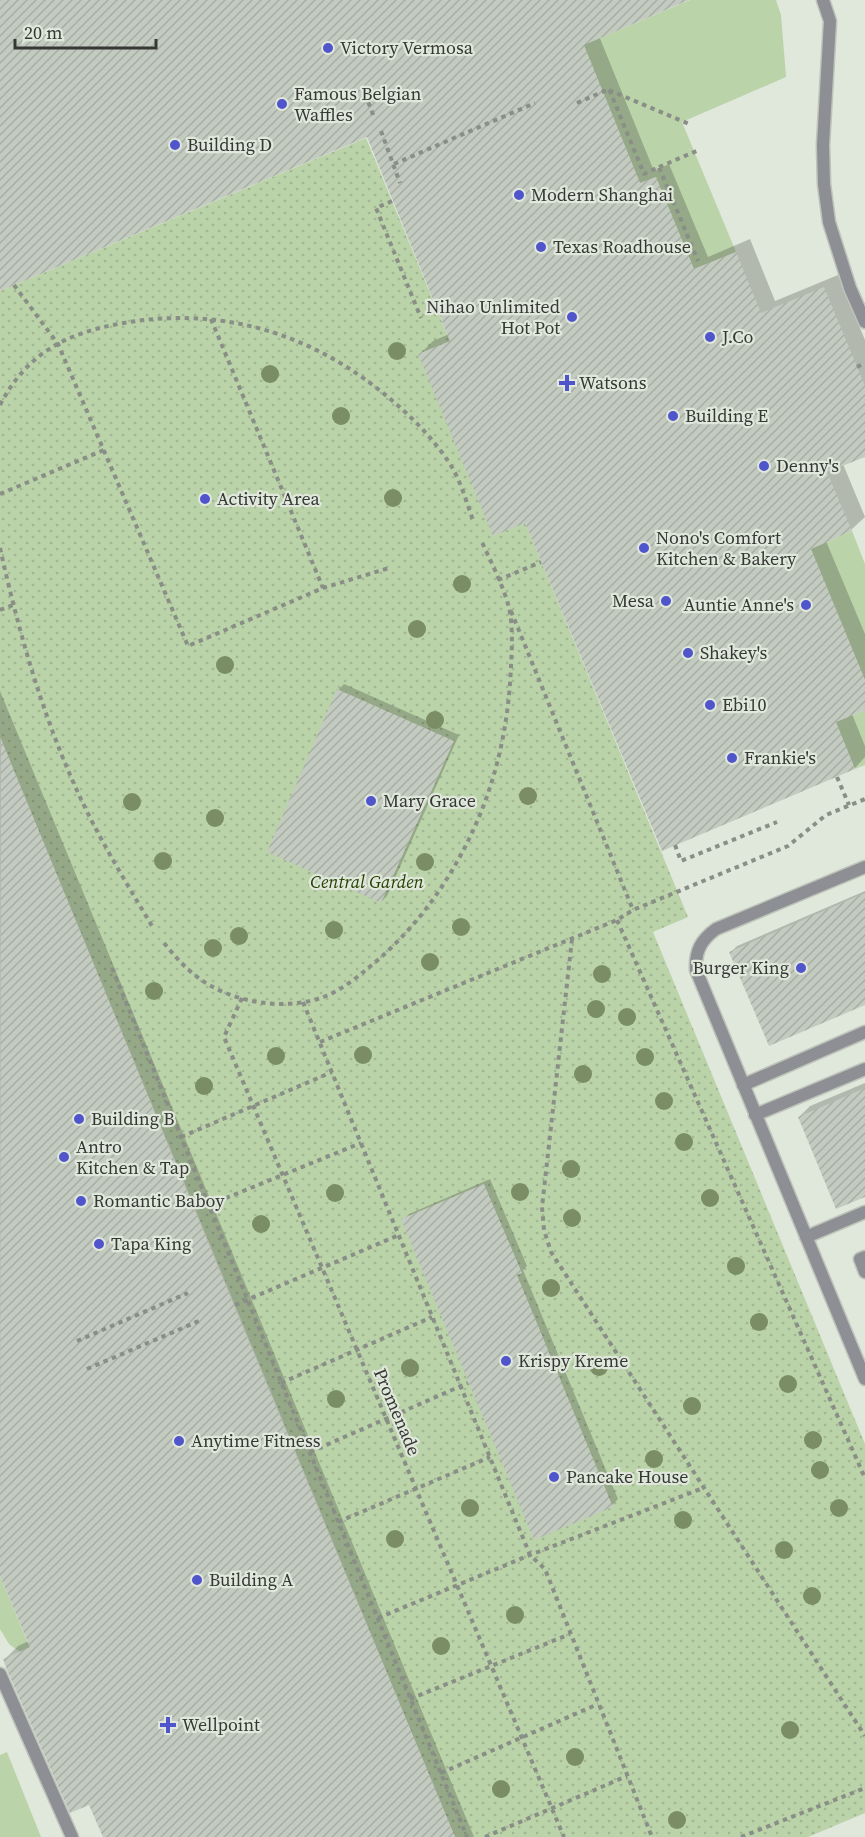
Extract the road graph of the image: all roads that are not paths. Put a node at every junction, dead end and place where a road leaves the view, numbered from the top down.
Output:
1 (823, 0) edge
2 (832, 0) edge
3 (830, 21) junction
4 (865, 322) edge
5 (865, 867) edge
6 (865, 1032) edge
7 (865, 1069) edge
8 (743, 1085) junction
9 (755, 1115) junction
10 (865, 1212) edge
11 (806, 1237) junction
12 (865, 1257) edge
13 (865, 1272) edge
14 (865, 1379) edge
15 (0, 1674) edge
16 (72, 1837) edge

1 - 3 lane
2 - 3 lane
3 - 4 lane
5 - 8 lane
6 - 8 lane
7 - 9 lane
8 - 9 lane
9 - 11 lane
10 - 11 lane
11 - 14 lane
12 - 13 lane
15 - 16 lane

